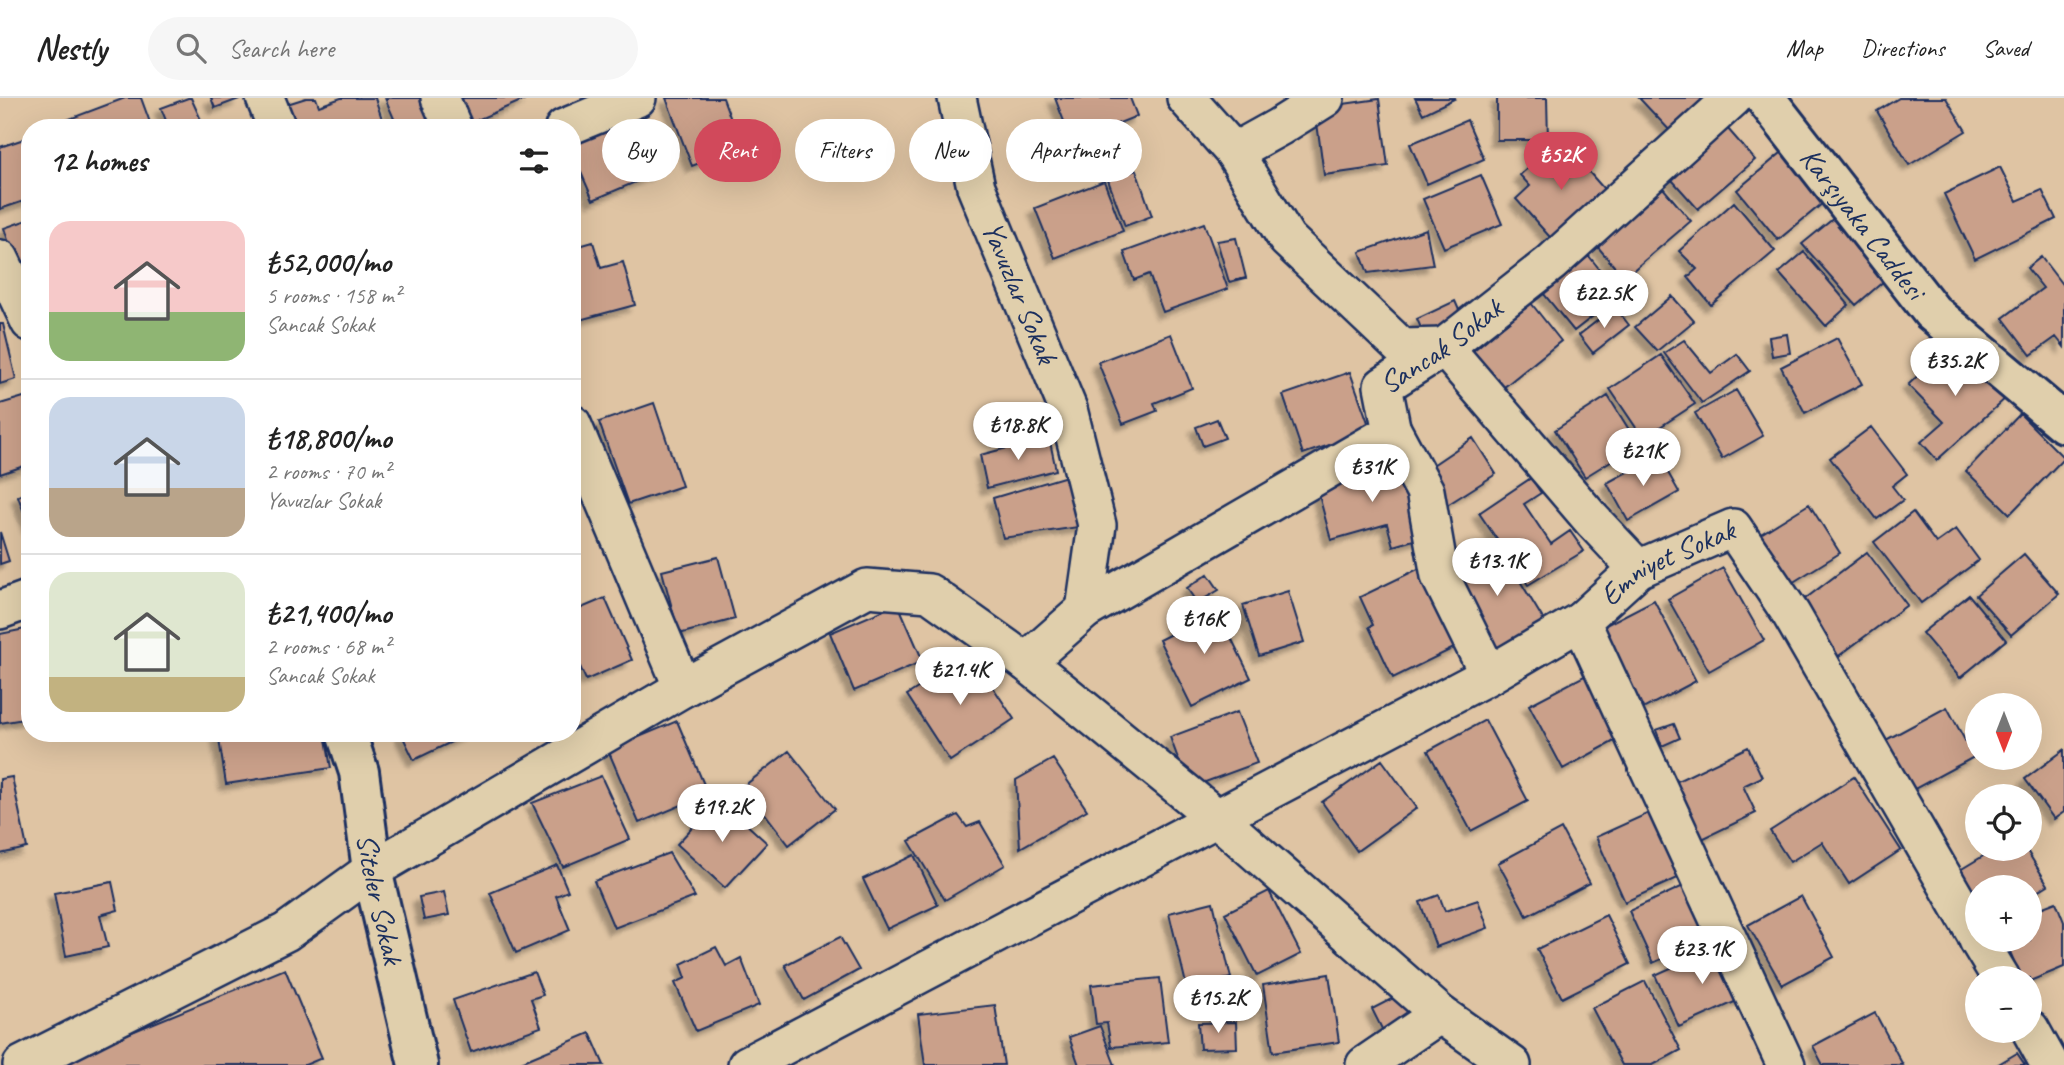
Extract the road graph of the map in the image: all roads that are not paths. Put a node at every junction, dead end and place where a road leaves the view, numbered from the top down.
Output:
1 (265, 98) edge
2 (440, 98) edge
3 (638, 98) edge
4 (957, 98) edge
5 (1186, 98) edge
6 (1325, 98) edge
7 (1733, 98) edge
8 (1765, 98) edge
9 (273, 119) edge
10 (449, 119) edge
11 (581, 121) edge
12 (1234, 152) junction
13 (0, 259) edge
14 (21, 303) edge
15 (1444, 347) junction
16 (2064, 423) edge
17 (1391, 428) junction
18 (581, 445) edge
19 (1638, 569) junction
20 (21, 602) edge
21 (0, 610) edge
22 (1085, 610) junction
23 (1581, 621) junction
24 (1026, 662) junction
25 (1489, 675) junction
26 (683, 688) junction
27 (349, 742) edge
28 (1217, 818) junction
29 (372, 870) junction
30 (1965, 916) edge
31 (1440, 1014) junction
32 (2038, 1043) edge
33 (22, 1065) edge
34 (418, 1065) edge
35 (747, 1065) edge
36 (1365, 1065) edge
37 (1512, 1065) edge
38 (1786, 1065) edge
39 (2050, 1065) edge

1 - 9 street
2 - 10 street
3 - 11 street
4 - 22 street, Yavuzlar Sokak
5 - 12 street
6 - 12 street
7 - 15 street, Sancak Sokak
8 - 16 street, Karşıyaka Caddesi
12 - 15 street
13 - 14 street
15 - 17 street, Sancak Sokak
15 - 19 street
17 - 22 street, Sancak Sokak
17 - 25 street
18 - 26 street
19 - 23 street, Emniyet Sokak
19 - 30 street, Emniyet Sokak
20 - 21 street
22 - 24 street, Sancak Sokak
23 - 25 street
23 - 38 street, Emniyet Sokak
24 - 26 street
24 - 28 street
25 - 28 street
26 - 29 street
27 - 29 street, Siteler Sokak
28 - 31 street
28 - 35 street
29 - 33 street
29 - 34 street, Siteler Sokak
31 - 36 street
31 - 37 street
32 - 39 street

